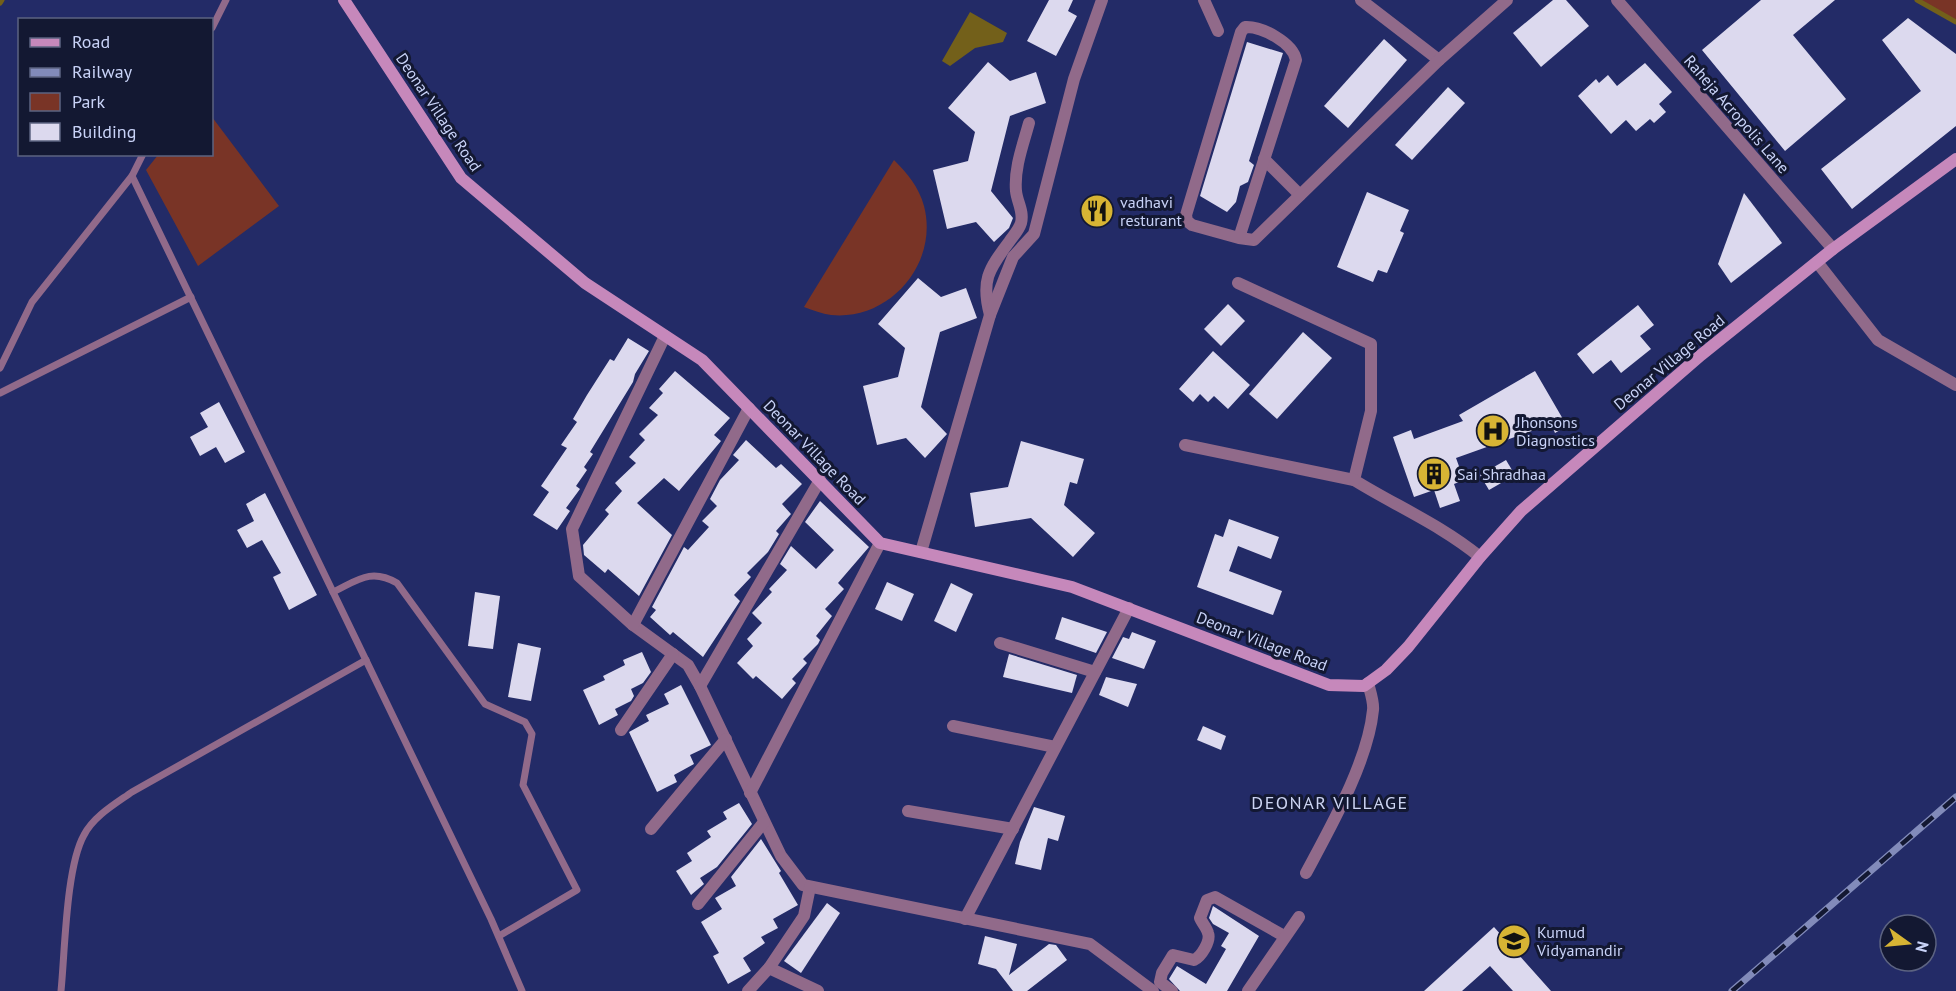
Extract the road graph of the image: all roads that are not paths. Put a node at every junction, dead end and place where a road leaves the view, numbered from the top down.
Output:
1 (226, 0) edge
2 (344, 0) edge
3 (1102, 0) edge
4 (1204, 0) edge
5 (1361, 0) edge
6 (1507, 0) edge
7 (1617, 0) edge
8 (213, 26) edge
9 (1218, 31) dead end
10 (1439, 60) junction
11 (1029, 123) dead end
12 (142, 156) edge
13 (1264, 159) junction
14 (1956, 159) edge
15 (132, 176) junction
16 (1300, 195) junction
17 (1239, 238) junction
18 (1833, 249) junction
19 (1817, 262) junction
20 (1238, 282) dead end
21 (191, 297) junction
22 (990, 315) junction
23 (665, 336) junction
24 (0, 368) edge
25 (1956, 385) edge
26 (0, 393) edge
27 (749, 408) junction
28 (1185, 445) dead end
29 (820, 480) junction
30 (1354, 480) junction
31 (880, 543) junction
32 (921, 552) junction
33 (1480, 557) junction
34 (333, 591) junction
35 (1129, 608) junction
36 (633, 625) junction
37 (1000, 643) dead end
38 (673, 654) junction
39 (366, 660) junction
40 (1095, 672) junction
41 (1368, 683) junction
42 (700, 686) junction
43 (953, 726) dead end
44 (621, 730) dead end
45 (726, 739) junction
46 (1056, 747) junction
47 (750, 793) junction
48 (908, 811) dead end
49 (764, 822) junction
50 (651, 829) dead end
51 (1012, 829) junction
52 (1306, 873) dead end
53 (810, 886) junction
54 (698, 903) dead end
55 (1299, 916) dead end
56 (965, 919) junction
57 (499, 936) junction
58 (1284, 936) junction
59 (769, 968) junction
60 (61, 991) edge
61 (522, 991) edge
62 (748, 991) edge
63 (818, 991) edge
64 (1153, 991) edge
65 (1172, 991) edge
66 (1248, 991) edge

1 - 8 lane
2 - 23 main road, Deonar Village Road
3 - 22 street
4 - 9 street
5 - 10 street
6 - 10 street
7 - 18 street, Raheja Acropolis Lane
10 - 16 street
11 - 22 street
12 - 15 lane
13 - 16 street
13 - 17 street
13 - 17 street
14 - 18 main road, Deonar Village Road
15 - 21 lane
15 - 24 lane
16 - 17 street
18 - 19 main road, Deonar Village Road
19 - 25 street
19 - 33 main road, Deonar Village Road
20 - 30 street
21 - 26 lane
21 - 34 lane
22 - 32 street
23 - 27 main road, Deonar Village Road
23 - 36 street
27 - 29 main road, Deonar Village Road
27 - 36 street
28 - 30 street
29 - 31 main road, Deonar Village Road
29 - 42 street
30 - 33 street
31 - 32 main road, Deonar Village Road
31 - 47 street
32 - 35 main road, Deonar Village Road
33 - 41 main road, Deonar Village Road
34 - 39 lane
34 - 57 lane
35 - 40 street
35 - 41 main road, Deonar Village Road
36 - 38 street
37 - 40 street
38 - 42 street
38 - 44 street
39 - 57 lane
39 - 60 lane
40 - 46 street
41 - 52 street
42 - 45 street
43 - 46 street
45 - 47 street
45 - 50 street
46 - 51 street
47 - 49 street
48 - 51 street
49 - 53 street
49 - 54 street
51 - 56 street
53 - 56 street
53 - 59 street
55 - 58 street
56 - 64 street
57 - 61 lane
58 - 65 street
58 - 66 street
59 - 62 street
59 - 63 street

